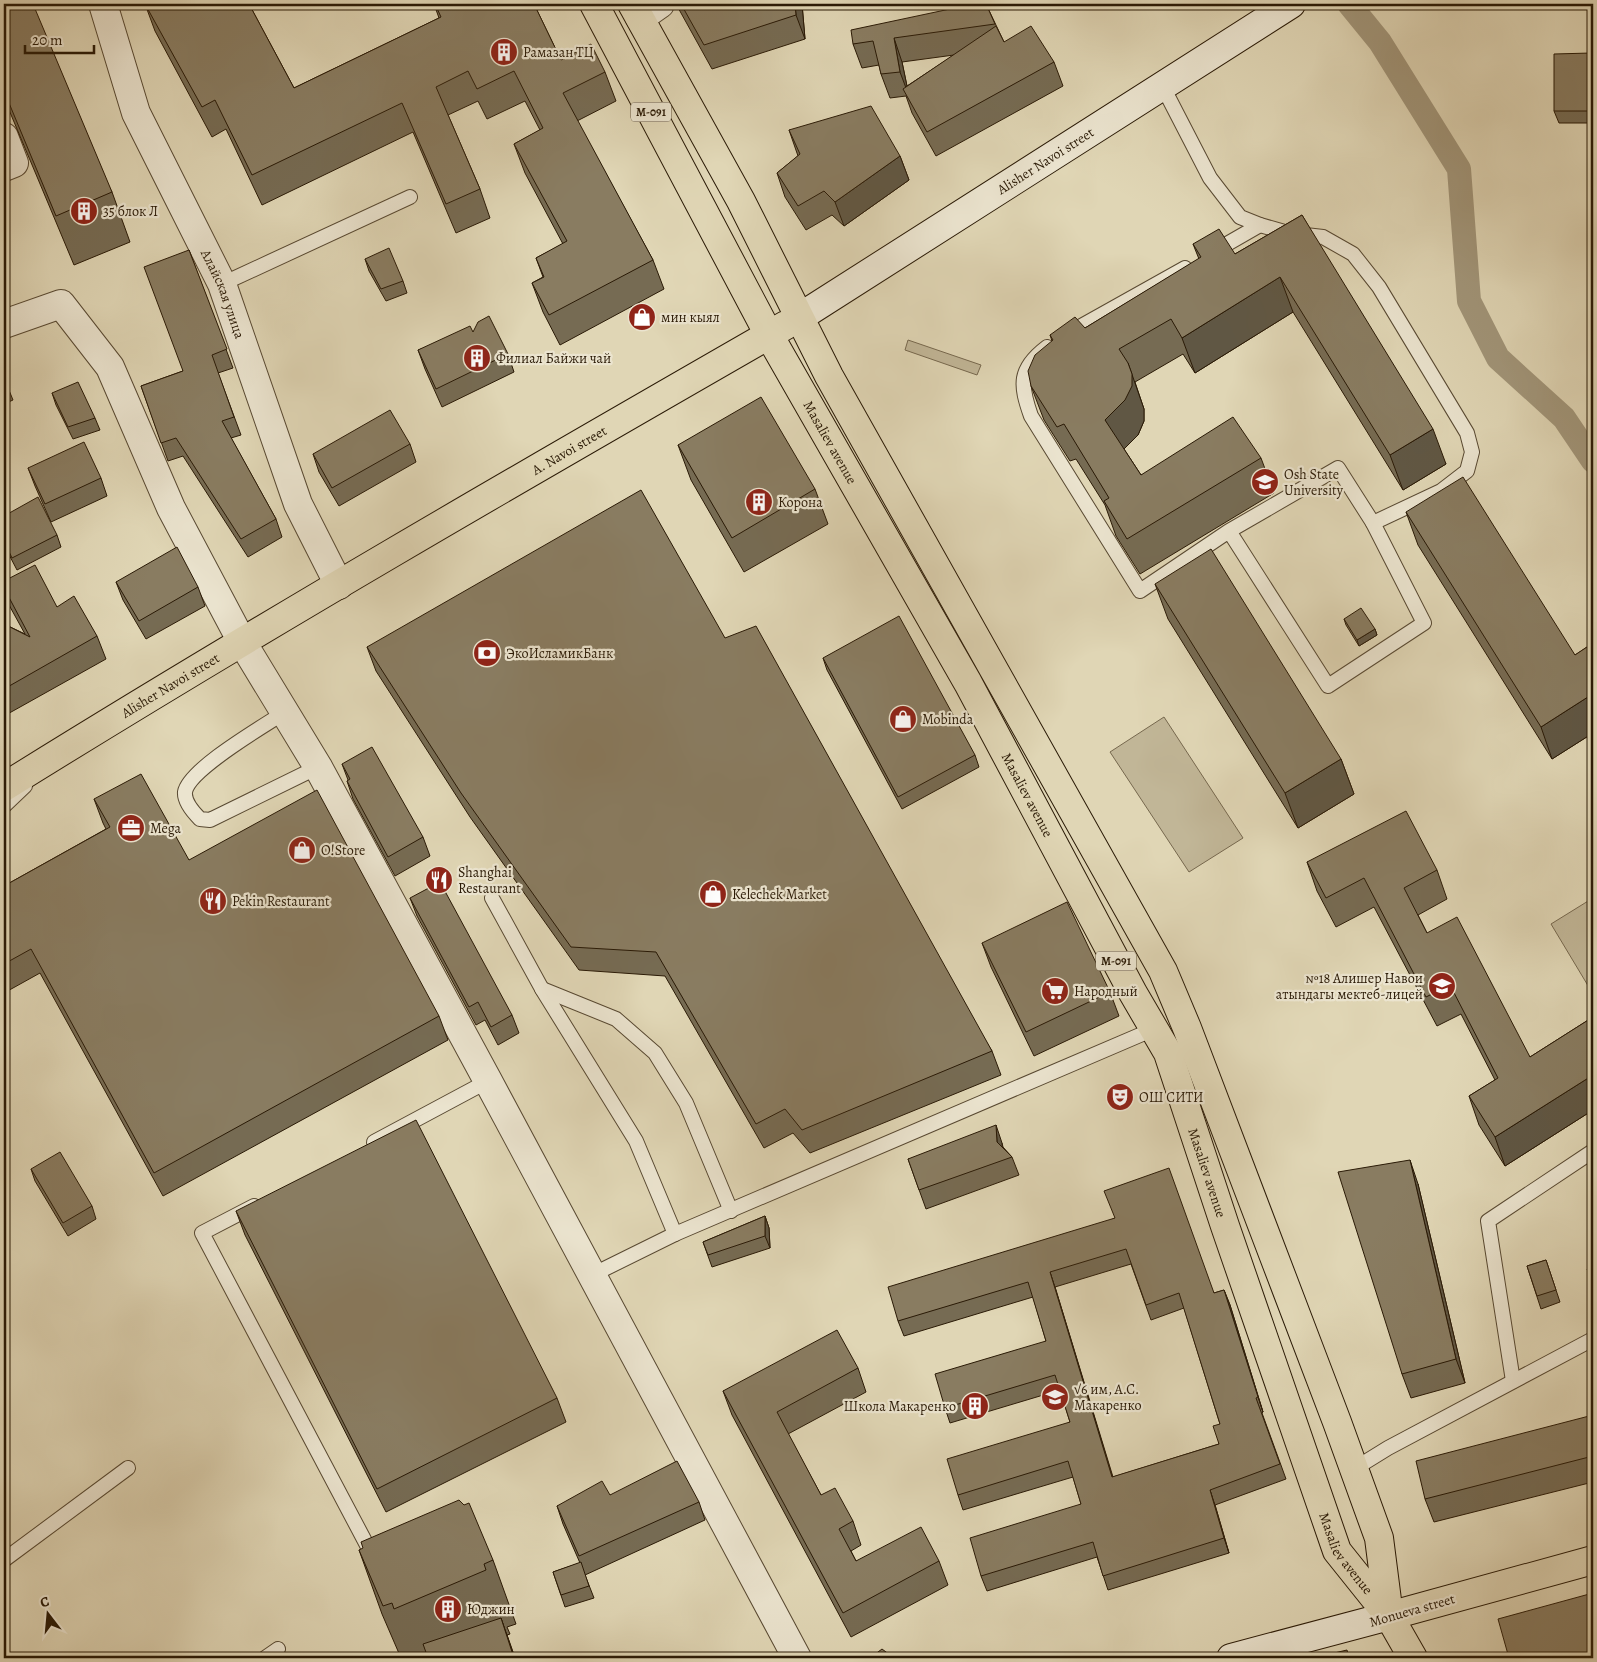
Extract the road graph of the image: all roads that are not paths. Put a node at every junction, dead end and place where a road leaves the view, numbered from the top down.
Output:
1 (103, 4) edge
2 (594, 4) edge
3 (1291, 4) edge
4 (644, 8) edge
5 (1163, 87) junction
6 (4, 137) edge
7 (4, 167) edge
8 (410, 197) dead end
9 (1260, 225) junction
10 (222, 284) junction
11 (800, 317) junction
12 (4, 324) edge
13 (770, 335) junction
14 (1373, 523) junction
15 (1229, 531) junction
16 (339, 585) junction
17 (242, 642) junction
18 (285, 712) junction
19 (58, 754) junction
20 (318, 767) junction
21 (4, 772) edge
22 (4, 787) edge
23 (4, 806) edge
24 (492, 898) dead end
25 (542, 989) junction
26 (1154, 1030) junction
27 (488, 1081) junction
28 (358, 1150) edge
29 (1593, 1151) edge
30 (263, 1201) edge
31 (731, 1211) junction
32 (675, 1234) junction
33 (592, 1275) junction
34 (1593, 1339) edge
35 (1514, 1381) junction
36 (128, 1468) dead end
37 (1354, 1469) junction
38 (368, 1547) edge
39 (4, 1560) edge
40 (1593, 1560) edge
41 (1390, 1616) junction
42 (278, 1649) dead end
43 (265, 1658) edge
44 (797, 1658) edge
45 (1231, 1658) edge
46 (1413, 1658) edge

1 - 10 street, Алайская улица
2 - 13 main road, Masaliev avenue / М-091
3 - 5 street, Alisher Navoi street
4 - 11 main road, Masaliev avenue / М-091
5 - 9 lane
5 - 11 street, Alisher Navoi street
6 - 7 street
8 - 10 lane
9 - 14 lane
9 - 15 lane
10 - 16 street, Алайская улица
11 - 13 main road, A. Navoi street
11 - 37 main road, Masaliev avenue / М-091
12 - 17 street
13 - 16 main road, A. Navoi street
13 - 26 main road, Masaliev avenue / М-091
14 - 15 lane
14 - 15 lane
16 - 17 main road, Alisher Navoi street
17 - 18 street
17 - 19 main road, Alisher Navoi street
18 - 20 street
18 - 20 lane
19 - 21 lane
19 - 22 main road, Alisher Navoi street
19 - 23 lane
20 - 27 street
24 - 25 lane
25 - 31 lane
25 - 32 lane
26 - 31 lane
26 - 41 main road, Masaliev avenue / М-091
27 - 28 lane
27 - 33 street
29 - 35 lane
30 - 38 lane
31 - 32 lane
32 - 33 lane
33 - 44 street
34 - 35 lane
35 - 37 lane
36 - 39 lane
37 - 41 main road, Masaliev avenue / М-091
40 - 41 main road, Monueva street
41 - 45 street, Monueva street
41 - 46 main road, Masaliev avenue
42 - 43 lane

